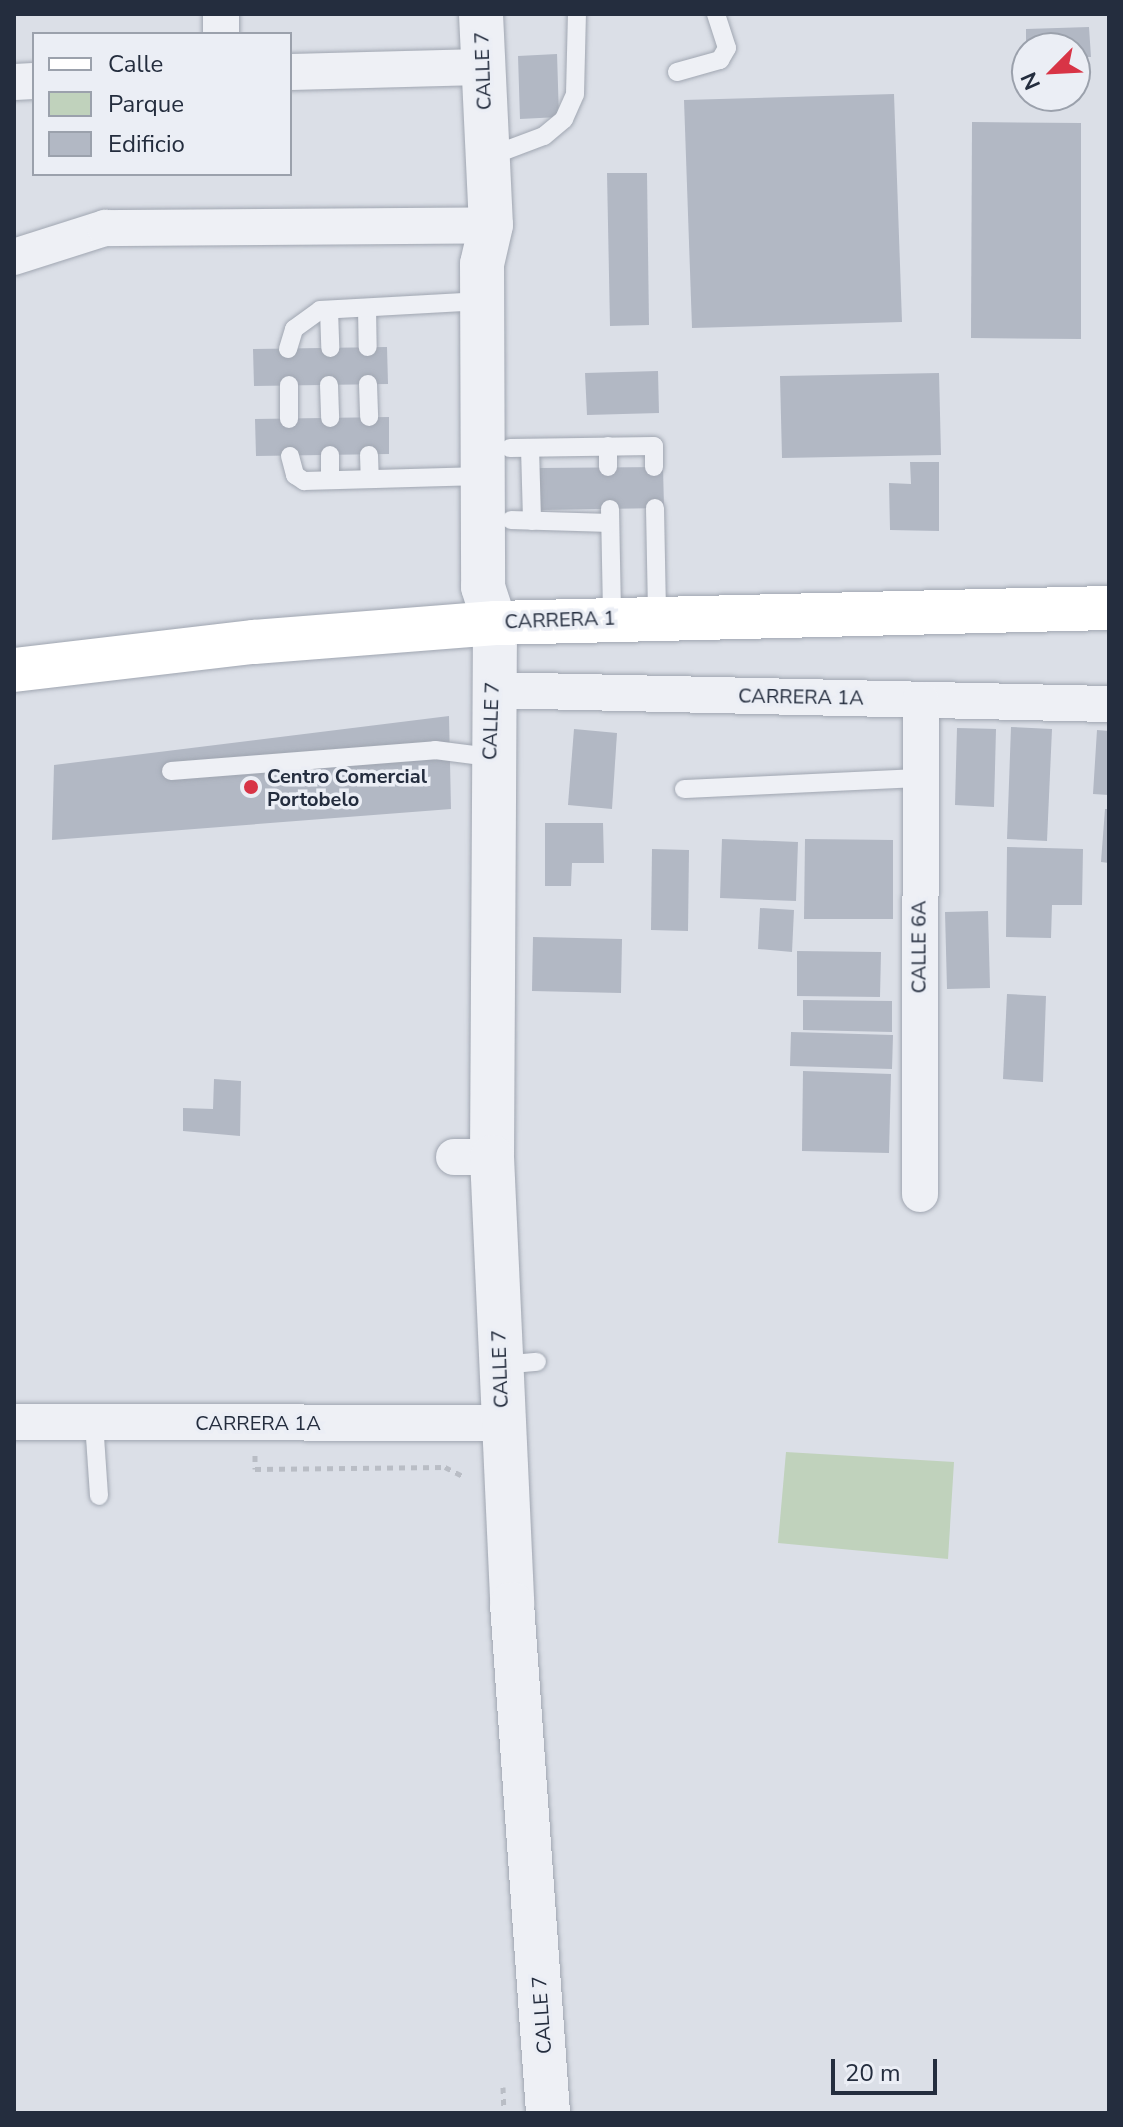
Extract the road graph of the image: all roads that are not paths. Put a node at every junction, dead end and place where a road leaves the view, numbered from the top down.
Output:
1 (481, 14) edge
2 (577, 14) edge
3 (716, 14) edge
4 (482, 67) junction
5 (292, 72) edge
6 (677, 72) dead end
7 (487, 158) junction
8 (491, 225) junction
9 (14, 257) edge
10 (482, 301) junction
11 (367, 308) junction
12 (329, 310) junction
13 (368, 347) dead end
14 (330, 348) dead end
15 (288, 349) dead end
16 (368, 384) dead end
17 (289, 385) dead end
18 (329, 385) dead end
19 (369, 417) dead end
20 (330, 418) dead end
21 (289, 419) dead end
22 (608, 446) junction
23 (330, 455) dead end
24 (369, 455) dead end
25 (290, 456) dead end
26 (507, 457) junction
27 (608, 467) dead end
28 (654, 467) dead end
29 (370, 479) junction
30 (330, 480) junction
31 (655, 508) dead end
32 (522, 520) junction
33 (1109, 608) edge
34 (657, 617) junction
35 (612, 618) junction
36 (495, 623) junction
37 (14, 670) edge
38 (492, 690) junction
39 (921, 700) junction
40 (1109, 704) edge
41 (490, 757) junction
42 (171, 771) dead end
43 (920, 778) junction
44 (684, 789) dead end
45 (926, 1196) dead end
46 (14, 1422) edge
47 (94, 1422) junction
48 (501, 1423) junction
49 (99, 1496) dead end
50 (548, 2113) edge

1 - 4 street, CALLE 7
2 - 7 lane
3 - 6 lane
4 - 5 street
4 - 7 street, CALLE 7
7 - 8 street, CALLE 7
8 - 9 street
8 - 10 street, CALLE 7
8 - 26 street, CALLE 7
10 - 11 lane
10 - 26 street, CALLE 7
11 - 12 lane
11 - 13 lane
12 - 14 lane
12 - 15 lane
16 - 19 lane
17 - 21 lane
18 - 20 lane
22 - 26 lane
22 - 27 lane
22 - 28 lane
23 - 30 lane
24 - 29 lane
25 - 30 lane
26 - 29 lane
26 - 32 street, CALLE 7
26 - 36 street, CALLE 7
29 - 30 lane
31 - 34 lane
32 - 35 lane
32 - 36 street, CALLE 7
33 - 34 main road, CARRERA 1
34 - 35 main road, CARRERA 1
35 - 36 main road, CARRERA 1
36 - 37 main road, CARRERA 1
36 - 38 street, CALLE 7
38 - 39 street, CARRERA 1A
38 - 41 street, CALLE 7
39 - 40 street, CARRERA 1A
39 - 43 street, CALLE 6A
41 - 42 lane
41 - 48 street, CALLE 7
43 - 44 lane
43 - 45 street, CALLE 6A
46 - 47 street, CARRERA 1A
47 - 48 street, CARRERA 1A
47 - 49 lane
48 - 50 street, CALLE 7

